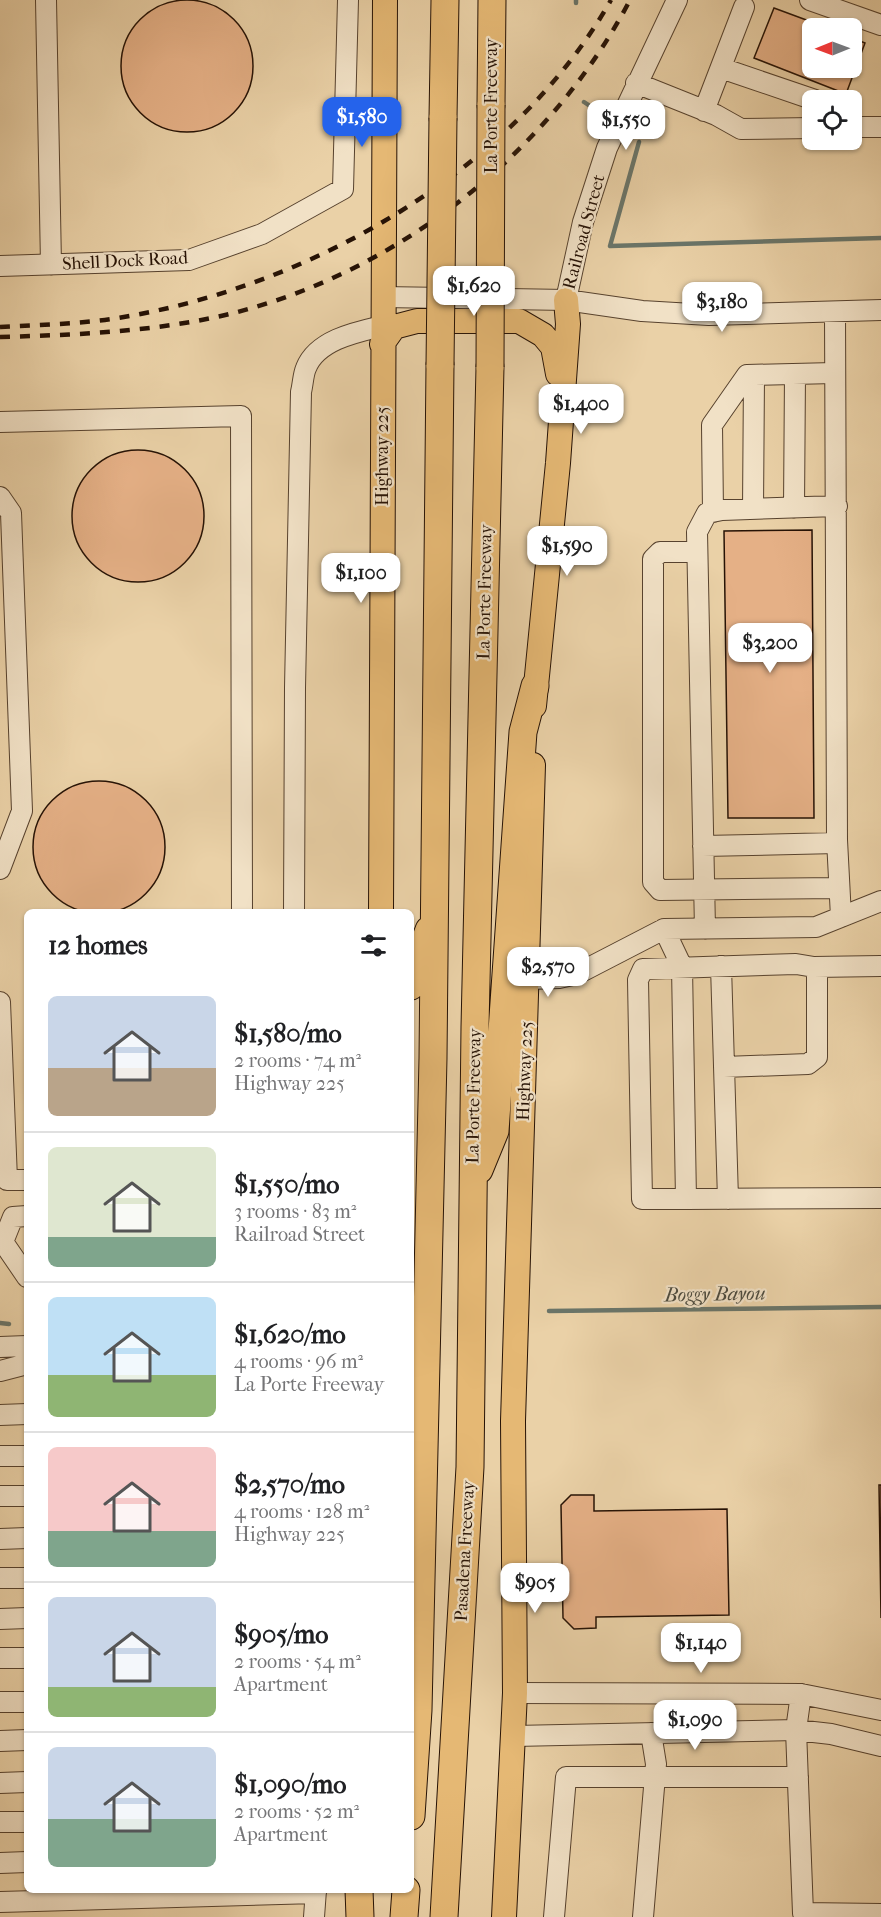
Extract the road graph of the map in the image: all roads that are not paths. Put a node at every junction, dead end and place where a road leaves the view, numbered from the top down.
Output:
1 (46, 0) edge
2 (348, 0) edge
3 (385, 0) edge
4 (446, 0) edge
5 (492, 0) edge
6 (677, 0) edge
7 (810, 0) edge
8 (744, 7) dead end
9 (881, 25) edge
10 (721, 68) junction
11 (636, 83) junction
12 (802, 95) edge
13 (704, 111) junction
14 (881, 126) edge
15 (862, 127) edge
16 (802, 128) edge
17 (51, 265) junction
18 (0, 266) edge
19 (382, 297) junction
20 (566, 300) junction
21 (881, 310) edge
22 (835, 312) junction
23 (382, 335) junction
24 (834, 373) junction
25 (795, 374) junction
26 (754, 375) junction
27 (563, 403) junction
28 (0, 422) edge
29 (0, 496) edge
30 (837, 506) junction
31 (794, 507) junction
32 (753, 509) junction
33 (713, 512) junction
34 (697, 552) junction
35 (535, 686) junction
36 (837, 843) junction
37 (703, 846) junction
38 (0, 869) edge
39 (839, 888) junction
40 (704, 890) junction
41 (881, 901) edge
42 (243, 909) edge
43 (294, 909) edge
44 (381, 909) edge
45 (435, 912) junction
46 (841, 917) junction
47 (664, 929) junction
48 (705, 929) junction
49 (721, 966) junction
50 (881, 966) edge
51 (682, 967) junction
52 (817, 967) junction
53 (414, 970) edge
54 (528, 979) junction
55 (0, 1002) edge
56 (724, 1067) junction
57 (11, 1182) edge
58 (473, 1185) junction
59 (881, 1198) edge
60 (686, 1199) junction
61 (728, 1199) junction
62 (24, 1216) edge
63 (24, 1273) edge
64 (24, 1346) edge
65 (0, 1347) edge
66 (24, 1365) edge
67 (0, 1371) edge
68 (24, 1414) edge
69 (0, 1415) edge
70 (0, 1456) edge
71 (24, 1456) edge
72 (0, 1496) edge
73 (24, 1496) edge
74 (24, 1538) edge
75 (0, 1539) edge
76 (0, 1578) edge
77 (24, 1578) edge
78 (24, 1618) edge
79 (0, 1619) edge
80 (0, 1658) edge
81 (24, 1658) edge
82 (515, 1693) junction
83 (801, 1694) junction
84 (0, 1702) edge
85 (24, 1702) edge
86 (881, 1710) edge
87 (796, 1730) junction
88 (651, 1733) junction
89 (514, 1736) junction
90 (24, 1740) edge
91 (0, 1741) edge
92 (881, 1746) edge
93 (414, 1771) edge
94 (655, 1777) junction
95 (798, 1777) junction
96 (24, 1782) edge
97 (0, 1783) edge
98 (0, 1822) edge
99 (24, 1822) edge
100 (24, 1862) edge
101 (0, 1863) edge
102 (292, 1893) edge
103 (316, 1893) edge
104 (351, 1893) edge
105 (359, 1893) edge
106 (406, 1893) edge
107 (0, 1902) edge
108 (50, 1903) edge
109 (881, 1914) edge
110 (444, 1915) edge
111 (314, 1917) edge
112 (349, 1917) edge
113 (360, 1917) edge
114 (404, 1917) edge
115 (504, 1917) edge
116 (554, 1917) edge
117 (643, 1917) edge

1 - 17 street
2 - 17 street, Shell Dock Road
3 - 19 main road, Highway 225
4 - 45 highway, bridge
5 - 58 highway, La Porte Freeway, bridge
6 - 11 street, Railroad Street
7 - 9 street
8 - 10 street
10 - 12 street
10 - 13 street
11 - 13 street
11 - 20 street, Railroad Street
13 - 16 street
14 - 15 street
17 - 18 street, Shell Dock Road
19 - 20 street
19 - 23 main road, Highway 225
20 - 22 street
20 - 27 main road
21 - 22 street
22 - 24 street
23 - 27 main road
23 - 43 street
23 - 44 main road, Highway 225
24 - 25 street
24 - 30 street
25 - 26 street
25 - 31 street
26 - 32 street
26 - 33 street
27 - 35 main road, Highway 225
28 - 42 street
29 - 38 street
30 - 31 street
30 - 36 street
31 - 32 street
32 - 33 street
33 - 34 street
34 - 37 street
34 - 40 street
35 - 54 main road, Highway 225
35 - 58 highway
36 - 37 street
36 - 39 street
37 - 40 street
39 - 40 street
39 - 46 street
40 - 48 street
41 - 46 street
45 - 53 highway
45 - 93 highway
46 - 48 street
47 - 48 street
47 - 51 street
47 - 54 street
49 - 51 street
49 - 52 street
49 - 56 street
50 - 52 street
51 - 60 street
51 - 60 street
52 - 56 street
54 - 82 main road, Highway 225
55 - 57 street
56 - 61 street
58 - 110 highway, Pasadena Freeway
59 - 61 street
60 - 61 street
62 - 63 street
64 - 65 street
66 - 67 street
68 - 69 street
70 - 71 street
72 - 73 street
74 - 75 street
76 - 77 street
78 - 79 street
80 - 81 street
82 - 83 street
82 - 89 main road, Highway 225
83 - 86 street
83 - 87 street
84 - 85 street
87 - 88 street
87 - 92 street
87 - 95 street
88 - 89 street
88 - 94 street
89 - 115 main road, Highway 225
90 - 91 street
94 - 95 street
94 - 116 street
94 - 117 street
95 - 109 street
96 - 97 street
98 - 99 street
100 - 101 street
102 - 108 street
103 - 111 street
104 - 112 main road
105 - 113 highway
106 - 114 highway
107 - 108 street

